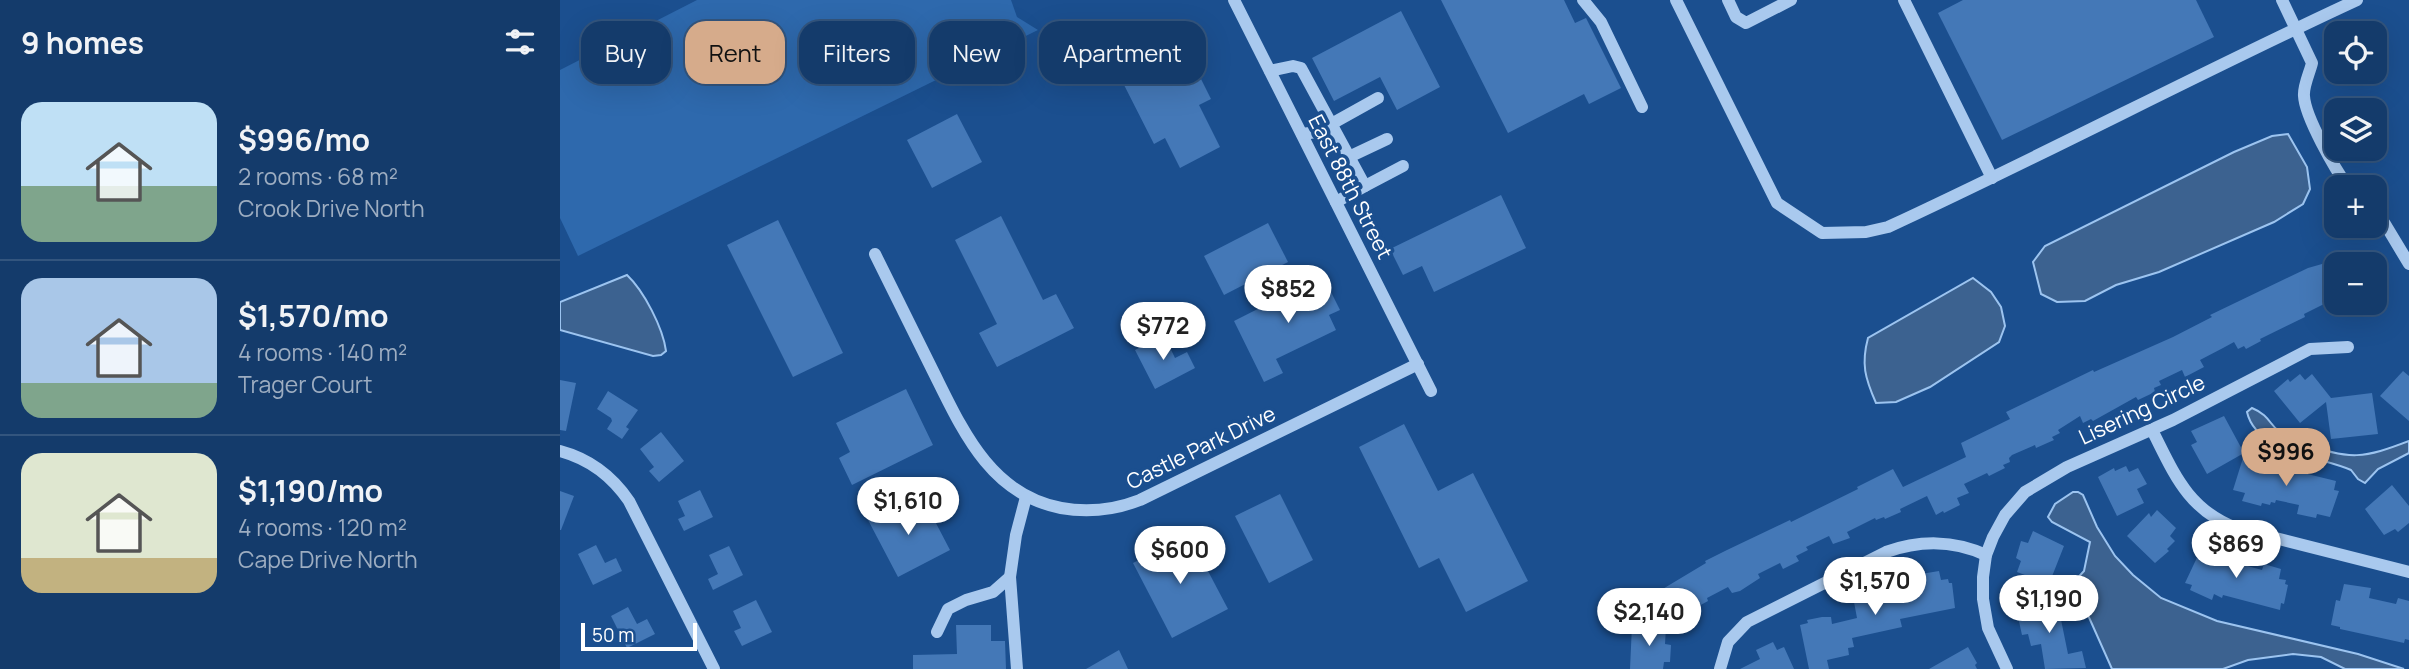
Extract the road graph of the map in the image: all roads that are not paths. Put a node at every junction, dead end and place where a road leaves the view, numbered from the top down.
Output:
1 (1234, 0) edge
2 (1583, 0) edge
3 (1676, 0) edge
4 (1728, 0) edge
5 (1791, 0) edge
6 (1905, 0) edge
7 (2282, 0) edge
8 (2357, 0) edge
9 (2296, 28) junction
10 (1270, 71) junction
11 (1378, 98) dead end
12 (1642, 107) dead end
13 (1333, 123) junction
14 (1302, 134) junction
15 (1387, 139) dead end
16 (1351, 156) junction
17 (1403, 166) dead end
18 (2339, 175) edge
19 (1992, 178) junction
20 (1365, 186) junction
21 (1336, 202) junction
22 (2387, 227) edge
23 (875, 254) dead end
24 (2409, 264) edge
25 (2348, 347) dead end
26 (1418, 364) junction
27 (1432, 391) dead end
28 (2152, 430) junction
29 (560, 452) edge
30 (1026, 497) junction
31 (1986, 555) junction
32 (2409, 572) edge
33 (1010, 578) junction
34 (937, 632) dead end
35 (714, 669) edge
36 (1017, 669) edge
37 (1720, 669) edge
38 (2007, 669) edge

1 - 10 street, East 88th Street
2 - 12 street
3 - 19 street
4 - 5 street
6 - 19 street
7 - 9 street
8 - 9 street
9 - 18 street
9 - 19 street
10 - 13 street
10 - 14 street, East 88th Street
11 - 13 street
13 - 14 street
13 - 16 street
14 - 21 street, East 88th Street
15 - 16 street
16 - 20 street
17 - 20 street
20 - 21 street
21 - 26 street, East 88th Street
22 - 24 street
23 - 30 street, Castle Park Drive
25 - 28 street, Lisering Circle
26 - 27 street, East 88th Street
26 - 30 street, Castle Park Drive
28 - 31 street, Lisering Circle
28 - 32 street
29 - 35 street
30 - 33 street
31 - 37 street
31 - 38 street
33 - 34 street
33 - 36 street

